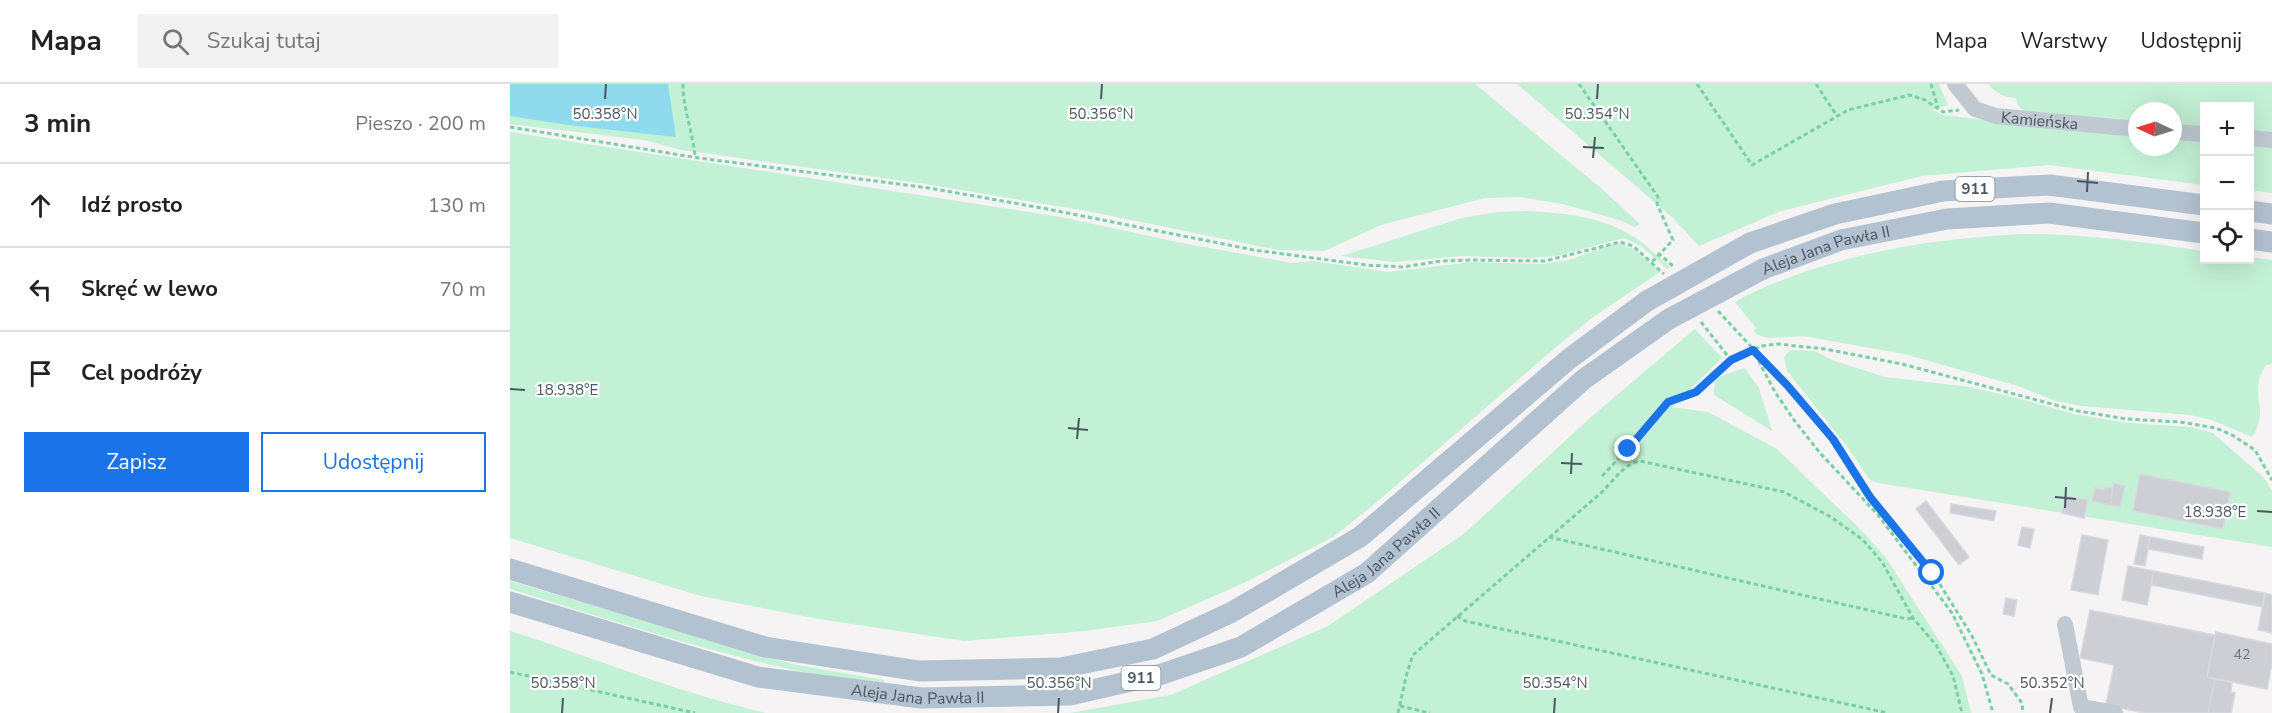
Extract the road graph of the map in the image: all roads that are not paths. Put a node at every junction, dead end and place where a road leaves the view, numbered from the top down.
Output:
1 (1955, 84) edge
2 (2128, 128) edge
3 (2182, 133) edge
4 (2200, 134) edge
5 (2254, 138) edge
6 (2272, 140) edge
7 (2200, 204) edge
8 (2254, 212) edge
9 (2272, 214) edge
10 (2200, 232) edge
11 (2254, 240) edge
12 (2272, 242) edge
13 (510, 569) edge
14 (510, 602) edge
15 (2065, 624) dead end
16 (2115, 713) edge

1 - 2 street, Kamieńska
3 - 4 street
5 - 6 street
7 - 13 main road, Aleja Jana Pawła II / 911, bridge
8 - 9 main road
10 - 14 main road, Aleja Jana Pawła II / 911, bridge
11 - 12 main road
15 - 16 street

